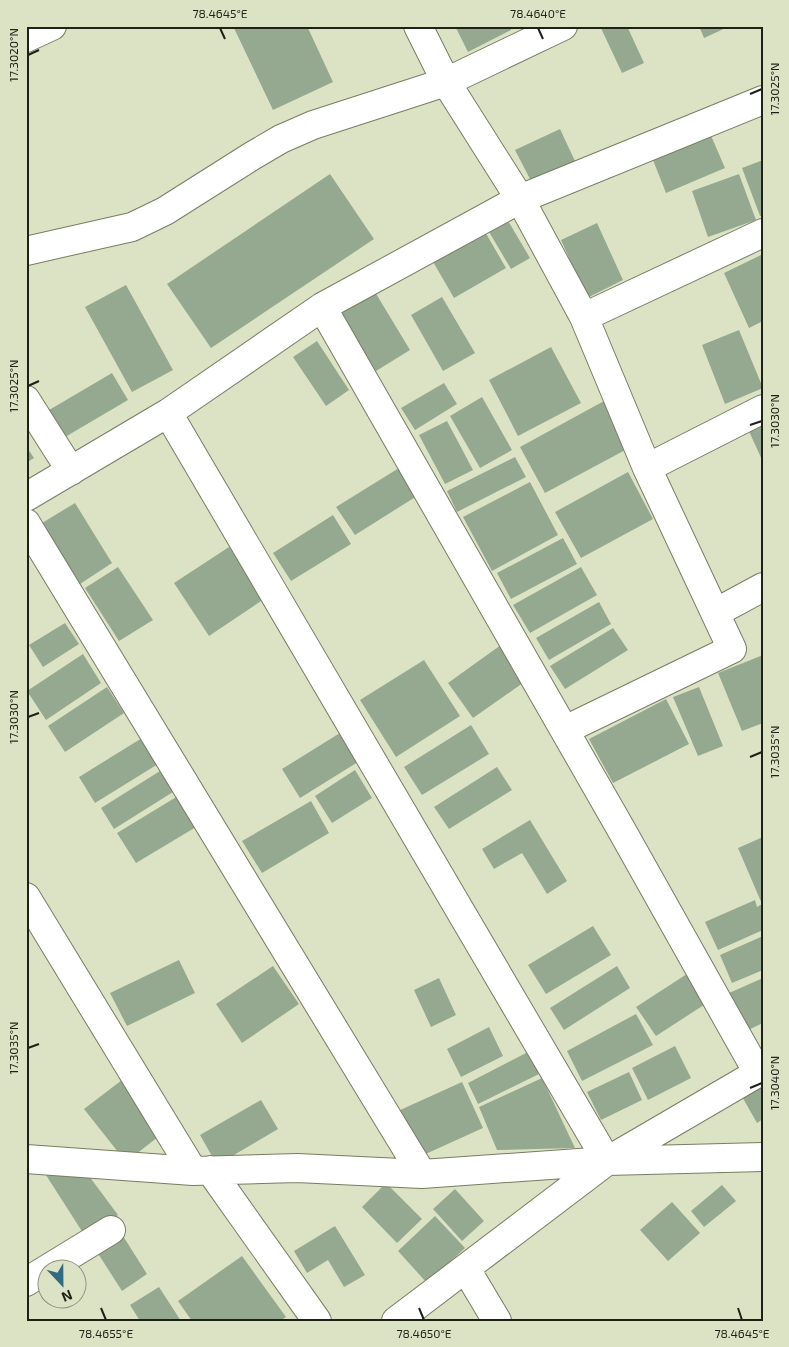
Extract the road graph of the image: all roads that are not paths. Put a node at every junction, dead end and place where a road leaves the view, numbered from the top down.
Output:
1 (52, 26) edge
2 (418, 26) edge
3 (563, 26) edge
4 (26, 38) edge
5 (446, 82) junction
6 (763, 100) edge
7 (520, 199) junction
8 (763, 233) edge
9 (26, 251) edge
10 (322, 307) junction
11 (584, 317) junction
12 (26, 400) edge
13 (763, 409) edge
14 (168, 413) junction
15 (646, 468) junction
16 (71, 470) junction
17 (26, 497) edge
18 (26, 524) edge
19 (763, 586) edge
20 (715, 613) junction
21 (564, 730) junction
22 (26, 897) edge
23 (761, 1071) edge
24 (763, 1157) edge
25 (26, 1159) edge
26 (607, 1161) junction
27 (202, 1171) junction
28 (422, 1174) junction
29 (110, 1230) dead end
30 (466, 1269) junction
31 (26, 1282) edge
32 (317, 1321) edge
33 (396, 1321) edge
34 (497, 1321) edge

1 - 4 street
2 - 5 street
3 - 5 street
5 - 7 street
5 - 9 street
6 - 7 street
7 - 10 street
7 - 11 street
8 - 11 street
10 - 14 street
10 - 21 street
11 - 15 street
12 - 16 street
13 - 15 street
14 - 16 street
14 - 26 street
15 - 20 street
16 - 17 street
18 - 28 street
19 - 20 street
20 - 21 street
21 - 23 street
22 - 27 street
23 - 26 street
24 - 26 street
25 - 27 street
26 - 28 street
26 - 30 street
27 - 28 street
27 - 32 street
29 - 31 street
30 - 33 street
30 - 34 street

